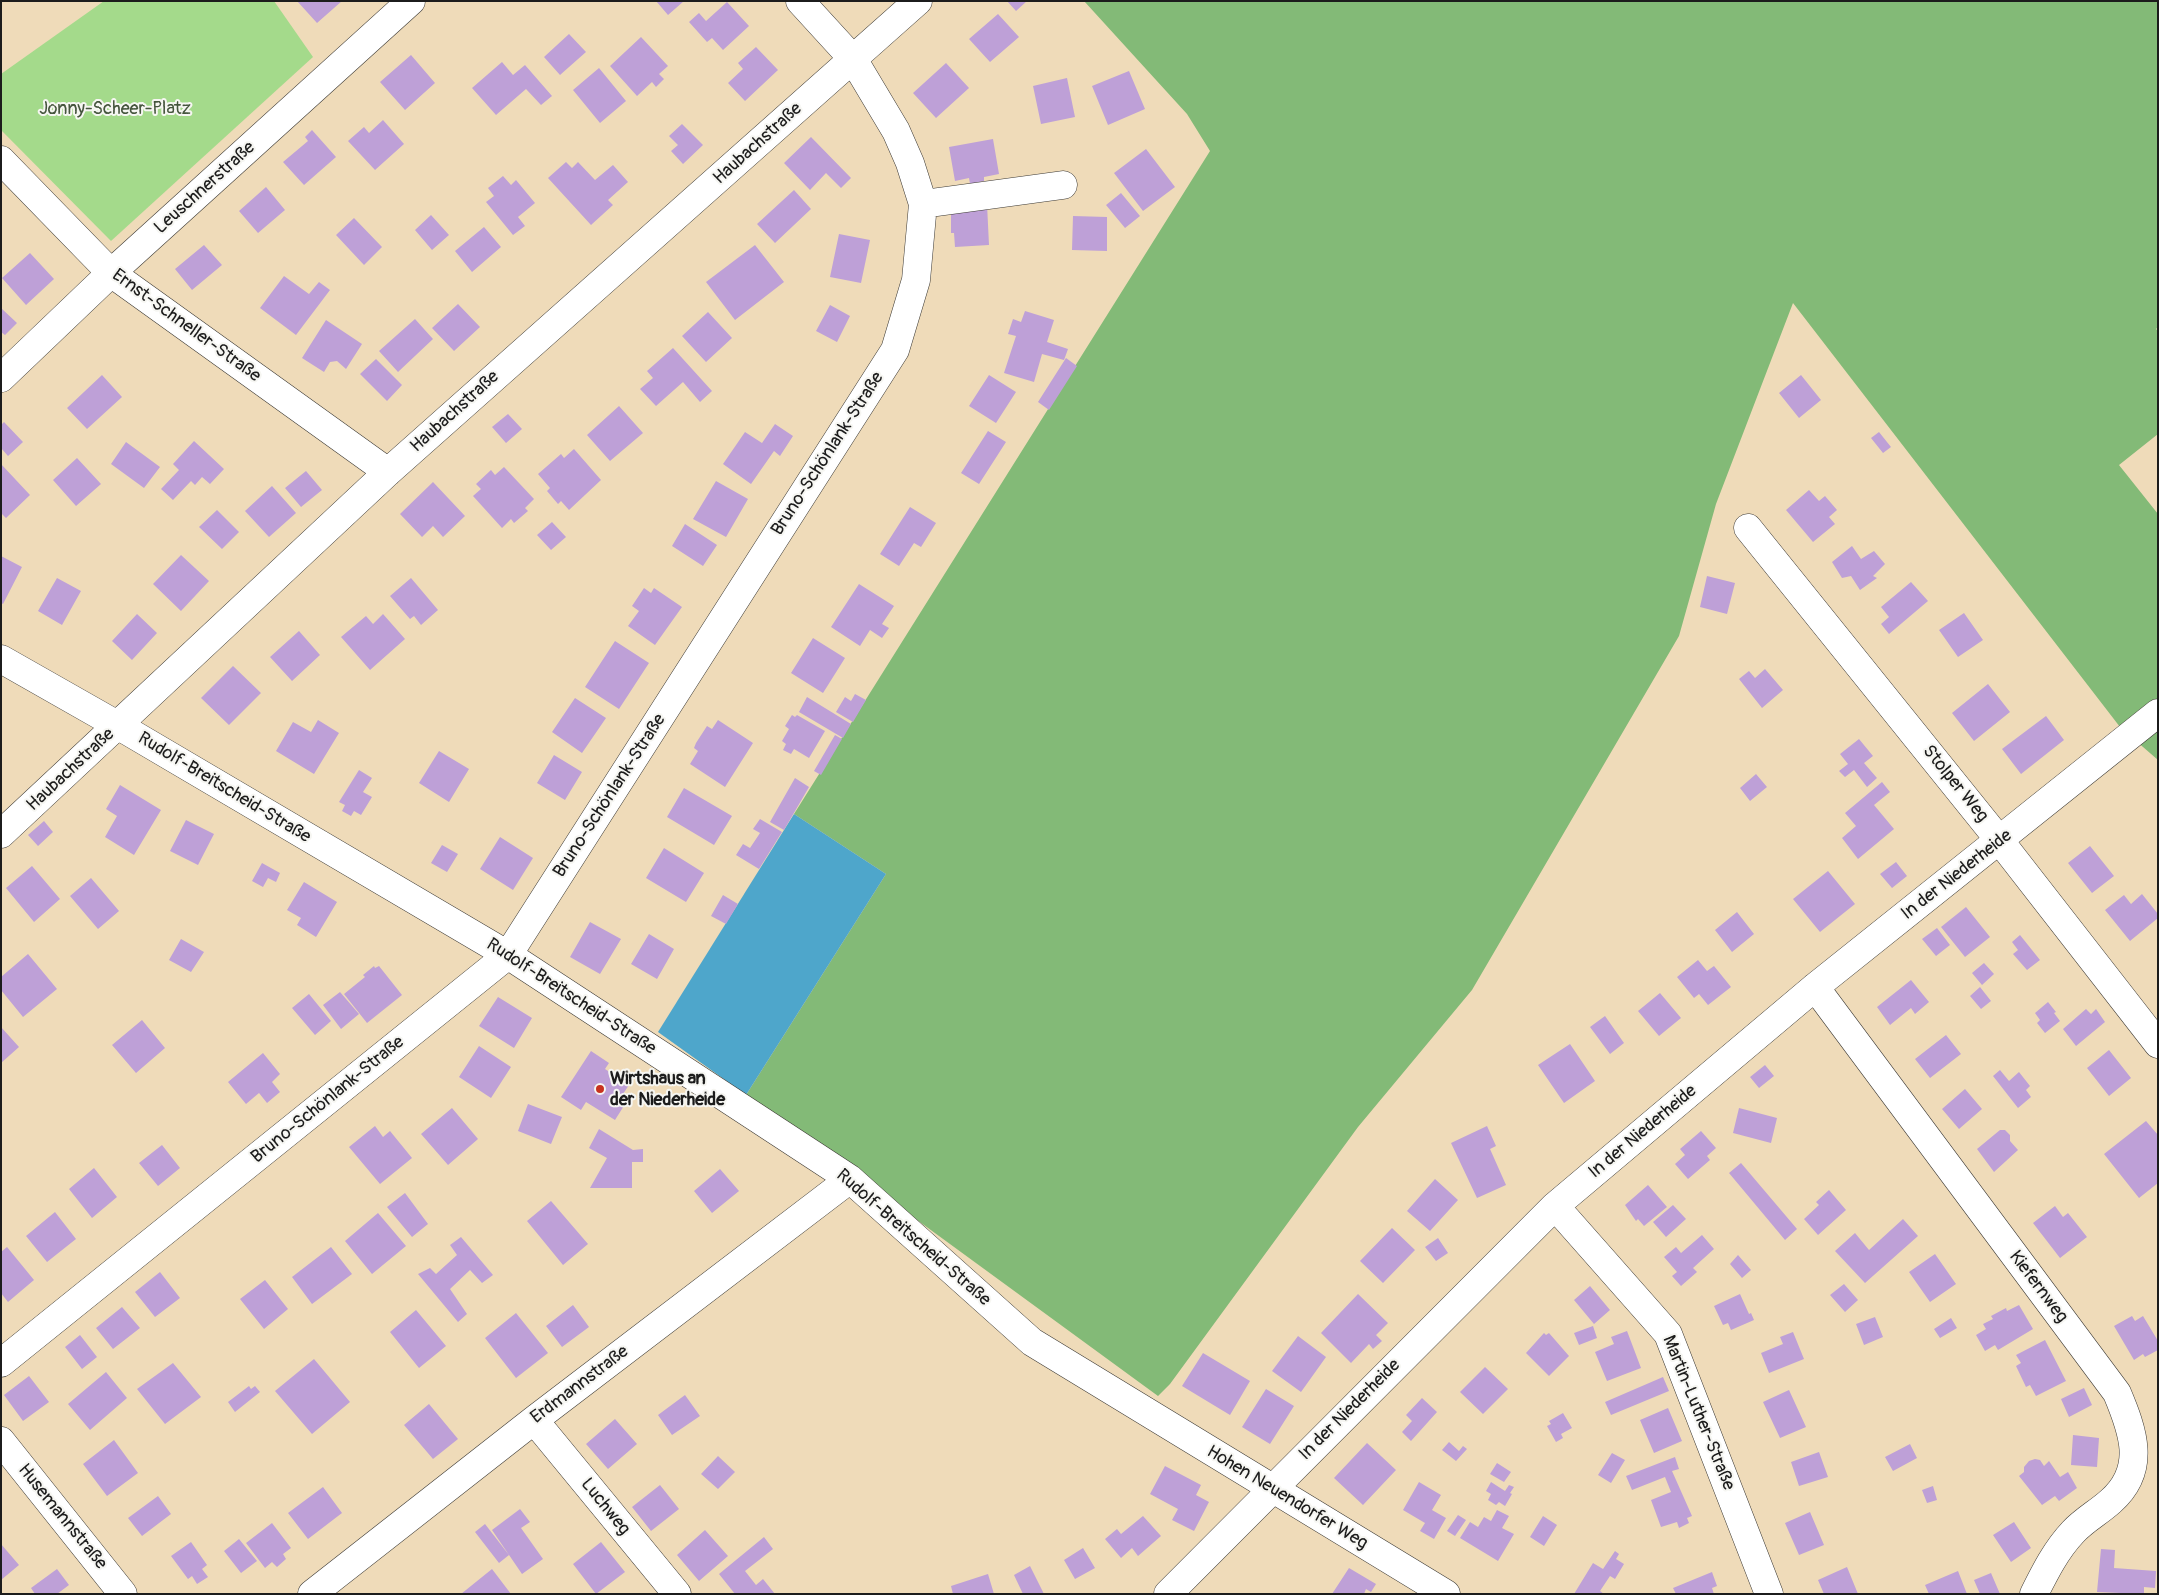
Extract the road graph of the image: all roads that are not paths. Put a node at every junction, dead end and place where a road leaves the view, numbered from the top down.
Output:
1 (411, 1) edge
2 (800, 1) edge
3 (918, 1) edge
4 (853, 59) junction
5 (1, 160) edge
6 (1062, 185) dead end
7 (923, 204) junction
8 (111, 273) junction
9 (1, 378) edge
10 (388, 472) junction
11 (1748, 528) dead end
12 (1, 659) edge
13 (2158, 713) edge
14 (119, 726) junction
15 (1, 834) edge
16 (2000, 841) junction
17 (508, 955) junction
18 (1815, 987) junction
19 (2158, 1044) edge
20 (850, 1179) junction
21 (1555, 1206) junction
22 (1, 1363) edge
23 (1129, 1402) joint
24 (534, 1420) junction
25 (1, 1441) edge
26 (1271, 1489) junction
27 (123, 1594) edge
28 (312, 1594) edge
29 (676, 1594) edge
30 (1168, 1594) edge
31 (1446, 1594) edge
32 (1769, 1594) edge
33 (2034, 1594) edge

1 - 8 street, Leuschnerstraße
2 - 4 street, Bruno-Schönlank-Straße
3 - 4 street, Haubachstraße
4 - 7 street, Bruno-Schönlank-Straße
4 - 10 street, Haubachstraße
5 - 8 street, Ernst-Schneller-Straße
6 - 7 street
7 - 17 street, Bruno-Schönlank-Straße
8 - 9 street, Leuschnerstraße
8 - 10 street, Ernst-Schneller-Straße
10 - 14 street, Haubachstraße
11 - 16 street, Stolper Weg
12 - 14 street, Rudolf-Breitscheid-Straße
13 - 16 street, In der Niederheide
14 - 15 street, Haubachstraße
14 - 17 street, Rudolf-Breitscheid-Straße
16 - 18 street, In der Niederheide
16 - 19 street, Stolper Weg
17 - 20 street, Rudolf-Breitscheid-Straße
17 - 22 street, Bruno-Schönlank-Straße
18 - 21 street, In der Niederheide
18 - 33 street, Kiefernweg
20 - 23 street, Rudolf-Breitscheid-Straße
20 - 24 street, Erdmannstraße
21 - 26 street, In der Niederheide
21 - 32 street, Martin-Luther-Straße
23 - 26 street, Hohen Neuendorfer Weg
24 - 28 street, Erdmannstraße
24 - 29 street, Luchweg
25 - 27 street, Husemannstraße
26 - 30 street, In der Niederheide
26 - 31 street, Hohen Neuendorfer Weg

